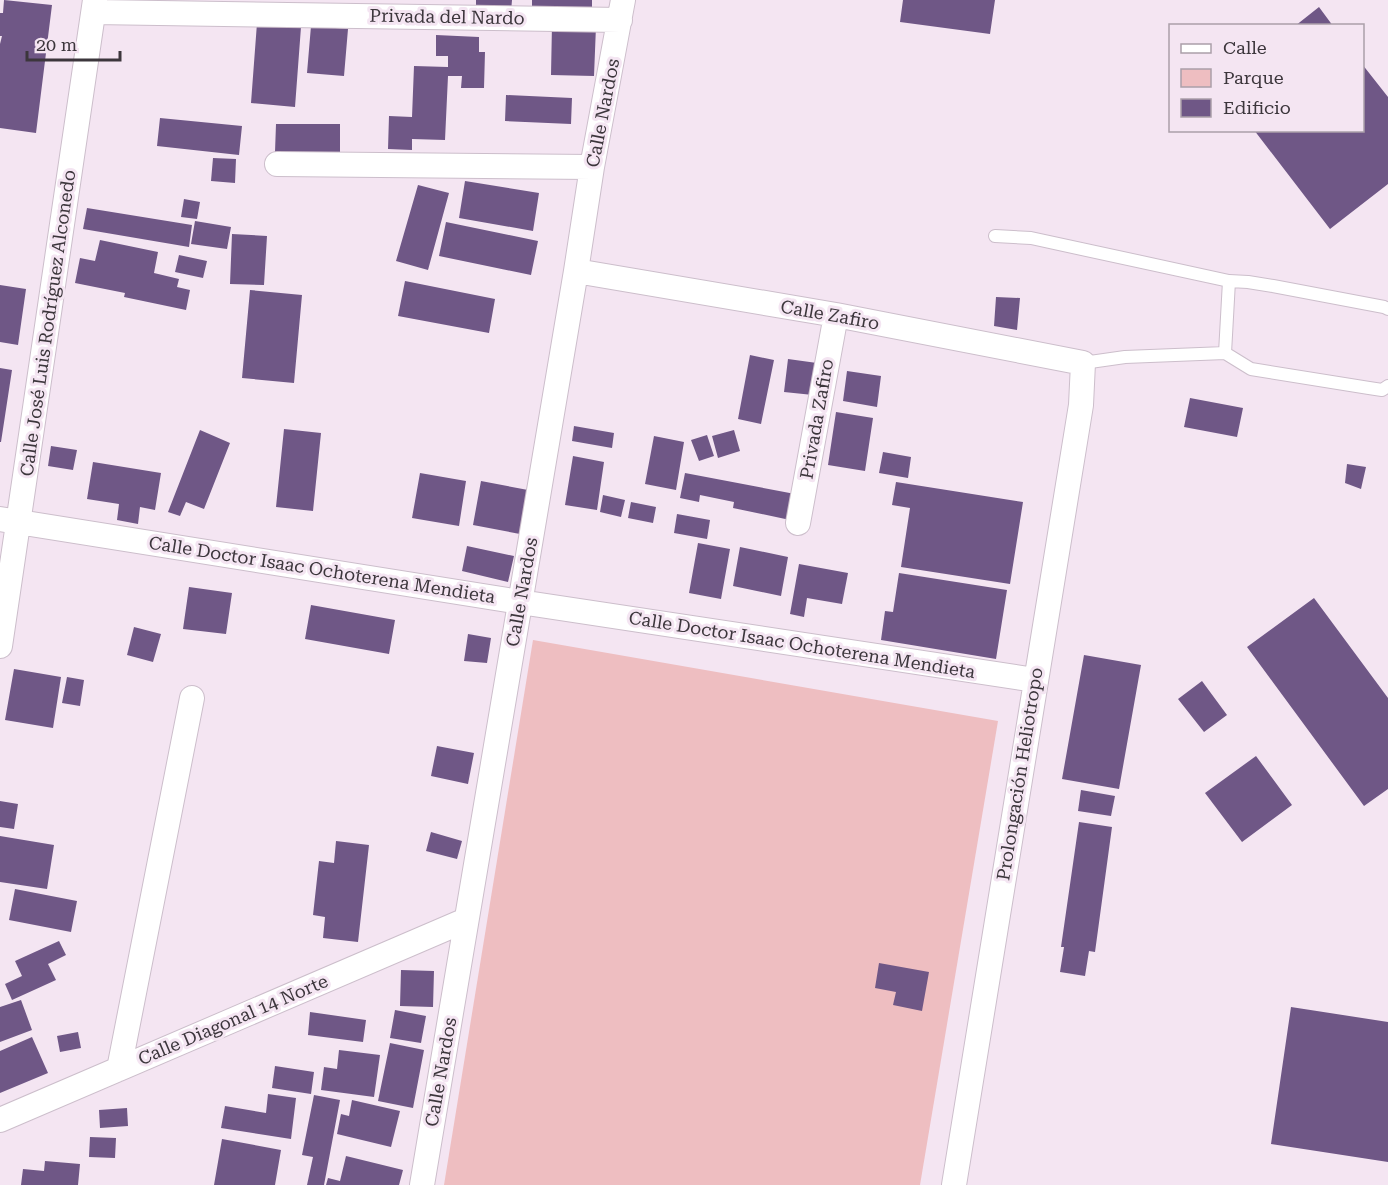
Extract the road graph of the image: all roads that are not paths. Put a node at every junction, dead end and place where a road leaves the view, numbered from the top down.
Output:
1 (94, 6) edge
2 (621, 10) edge
3 (277, 164) dead end
4 (592, 167) junction
5 (995, 236) dead end
6 (576, 271) junction
7 (1229, 281) junction
8 (1388, 309) edge
9 (836, 315) junction
10 (1225, 354) junction
11 (1083, 363) junction
12 (1386, 390) edge
13 (9, 520) edge
14 (798, 523) dead end
15 (520, 602) junction
16 (0, 646) edge
17 (1035, 680) junction
18 (192, 698) dead end
19 (466, 920) junction
20 (119, 1069) junction
21 (0, 1120) edge
22 (422, 1185) edge
23 (954, 1185) edge

1 - 2 street, Privada del Nardo
1 - 13 street, Calle José Luis Rodríguez Alconedo
2 - 4 street, Calle Nardos
3 - 4 street
4 - 6 street, Calle Nardos
5 - 7 lane
6 - 9 street, Calle Zafiro
6 - 15 street, Calle Nardos
7 - 8 lane
7 - 10 lane
9 - 11 street, Calle Zafiro
9 - 14 street, Privada Zafiro
10 - 11 lane
10 - 12 lane
11 - 17 street, Prolongación Heliotropo
13 - 15 street, Calle Doctor Isaac Ochoterena Mendieta
13 - 16 street, Calle José Luis Rodríguez Alconedo
15 - 17 street, Calle Doctor Isaac Ochoterena Mendieta
15 - 19 street, Calle Nardos
17 - 23 street, Prolongación Heliotropo
18 - 20 street
19 - 20 street, Calle Diagonal 14 Norte
19 - 22 street, Calle Nardos
20 - 21 street, Calle Diagonal 14 Norte

